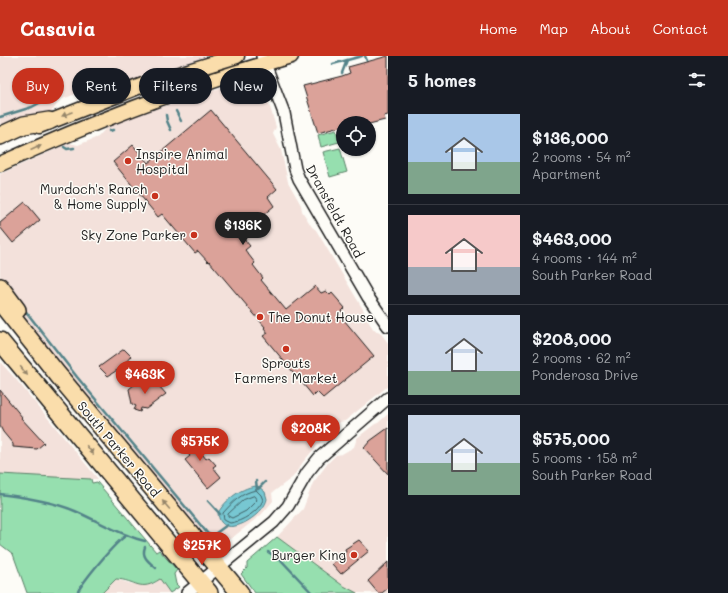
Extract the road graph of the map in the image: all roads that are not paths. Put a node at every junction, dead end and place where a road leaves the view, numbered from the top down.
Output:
1 (237, 56) edge
2 (291, 56) edge
3 (264, 60) edge
4 (49, 121) junction
5 (0, 136) edge
6 (0, 143) edge
7 (0, 164) edge
8 (0, 287) edge
9 (0, 302) edge
10 (388, 326) edge
11 (26, 335) junction
12 (0, 341) edge
13 (388, 398) edge
14 (218, 568) junction
15 (205, 588) edge
16 (187, 593) edge
17 (240, 593) edge

1 -> 4 main road
2 - 3 main road
7 -> 3 main road
3 - 10 street, Dransfeldt Road
4 - 5 highway
4 - 6 main road
8 - 11 highway
9 - 11 highway, South Parker Road
14 -> 11 highway, South Parker Road
12 -> 15 highway, South Parker Road
13 - 14 street
14 - 15 street
14 - 17 highway, South Parker Road
15 - 16 street

